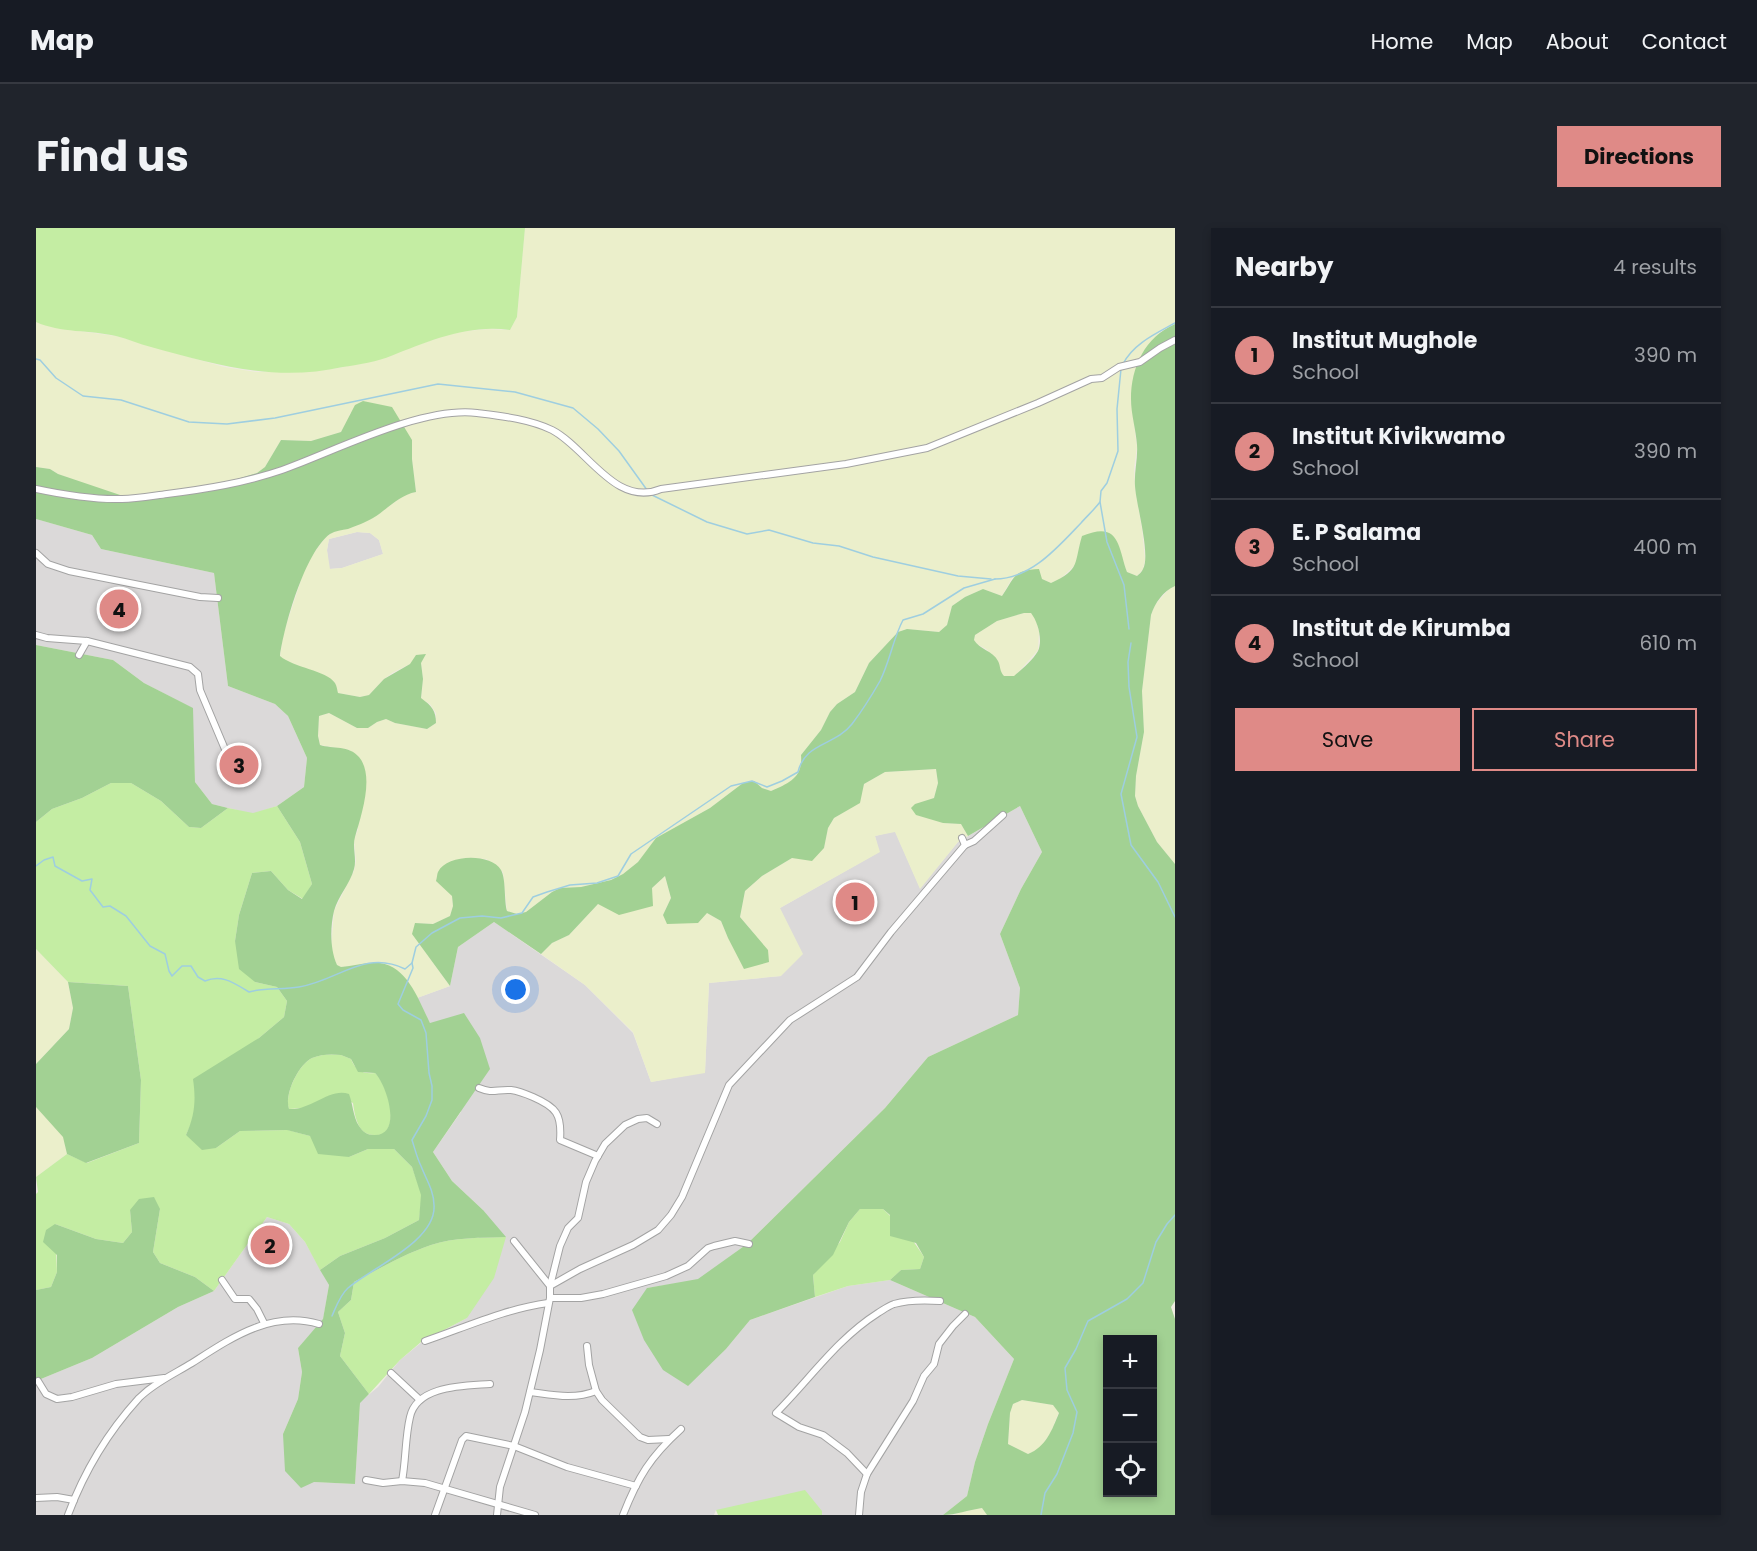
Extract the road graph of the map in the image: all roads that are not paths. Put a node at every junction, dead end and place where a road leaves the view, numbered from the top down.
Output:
1 (1175, 340) edge
2 (36, 489) edge
3 (36, 553) edge
4 (218, 598) dead end
5 (36, 635) edge
6 (87, 641) junction
7 (79, 655) dead end
8 (235, 773) dead end
9 (1003, 815) dead end
10 (962, 838) dead end
11 (965, 845) junction
12 (479, 1088) dead end
13 (657, 1124) dead end
14 (598, 1156) junction
15 (514, 1241) dead end
16 (749, 1244) dead end
17 (222, 1280) dead end
18 (550, 1286) junction
19 (549, 1300) junction
20 (940, 1301) dead end
21 (965, 1314) dead end
22 (264, 1323) junction
23 (319, 1324) dead end
24 (425, 1341) dead end
25 (588, 1346) dead end
26 (391, 1372) dead end
27 (165, 1378) junction
28 (38, 1381) dead end
29 (490, 1384) dead end
30 (596, 1391) junction
31 (530, 1392) junction
32 (420, 1400) junction
33 (681, 1429) dead end
34 (669, 1439) junction
35 (514, 1446) junction
36 (867, 1474) junction
37 (366, 1480) dead end
38 (402, 1481) junction
39 (636, 1486) junction
40 (446, 1489) junction
41 (36, 1498) edge
42 (74, 1500) junction
43 (497, 1506) junction
44 (68, 1515) edge
45 (435, 1515) edge
46 (497, 1515) edge
47 (535, 1515) edge
48 (623, 1515) edge
49 (859, 1515) edge

1 - 2 street
3 - 4 street
5 - 6 street
6 - 7 street
6 - 8 street
9 - 11 street
10 - 11 street
11 - 18 street
12 - 14 street
13 - 14 street
14 - 18 street
15 - 18 street
16 - 19 street
17 - 22 street
18 - 19 street
19 - 24 street
19 - 31 street
20 - 36 street
21 - 36 street
22 - 23 street
22 - 27 street
25 - 30 street
26 - 32 street
27 - 28 street
27 - 42 street
29 - 32 street
30 - 31 street
30 - 34 street
31 - 35 street
32 - 38 street
33 - 34 street
34 - 39 street
35 - 39 street
35 - 40 street
35 - 43 street
36 - 49 street
37 - 38 street
38 - 40 street
39 - 48 street
40 - 43 street
40 - 45 street
41 - 42 street
42 - 44 street
43 - 46 street
43 - 47 street

